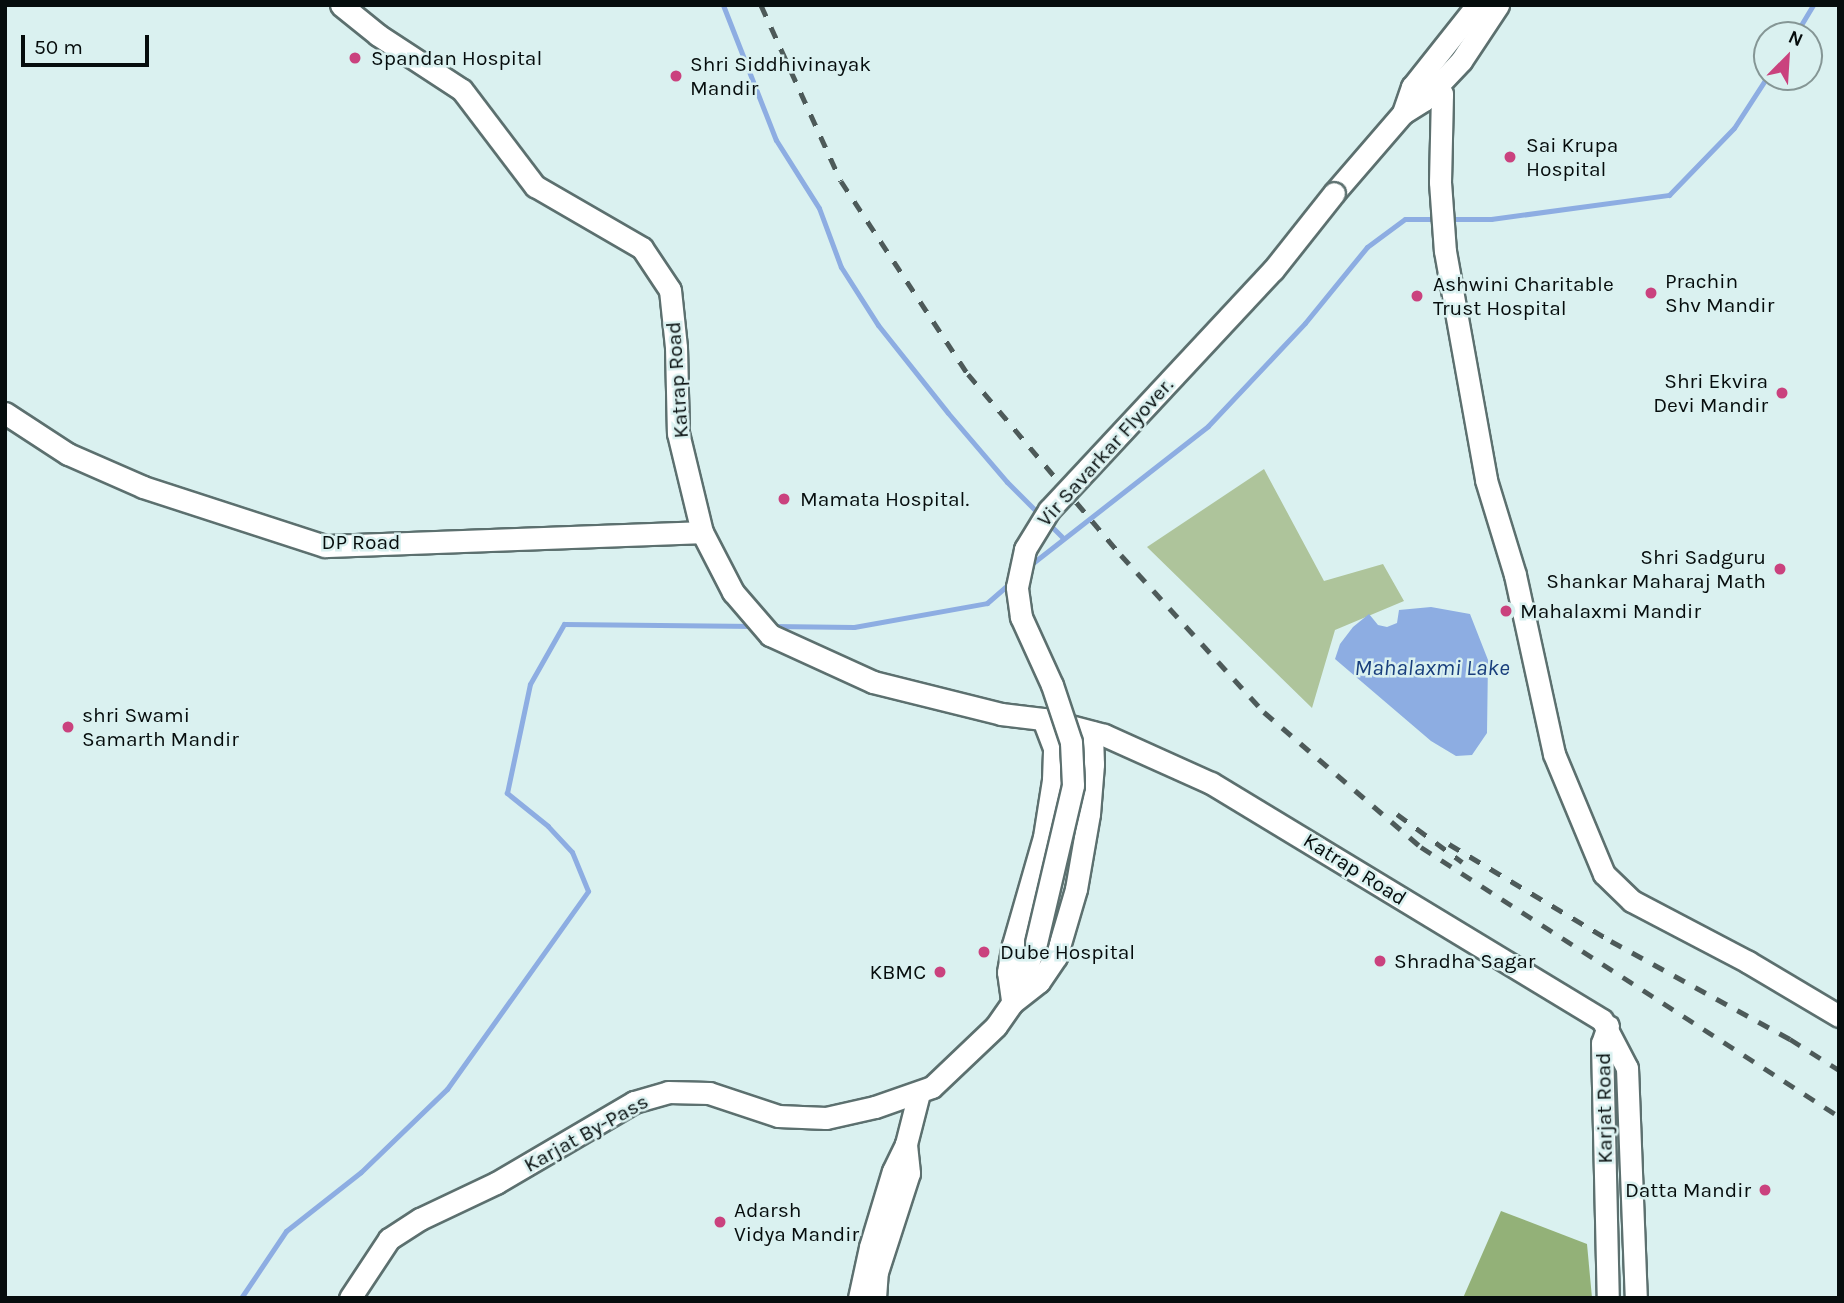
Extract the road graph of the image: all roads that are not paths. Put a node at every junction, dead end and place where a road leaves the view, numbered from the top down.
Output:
1 (341, 5) edge
2 (1477, 5) edge
3 (1498, 5) edge
4 (1431, 79) junction
5 (5, 413) edge
6 (702, 532) junction
7 (1043, 719) junction
8 (1091, 732) junction
9 (1036, 943) joint
10 (1012, 1003) junction
11 (1839, 1016) edge
12 (1608, 1026) junction
13 (919, 1093) junction
14 (906, 1144) junction
15 (350, 1298) edge
16 (859, 1298) edge
17 (875, 1298) edge
18 (1608, 1298) edge
19 (1636, 1298) edge

1 - 6 main road, Katrap Road
2 - 4 main road
3 - 4 main road
4 - 9 main road, Vir Savarkar Flyover., bridge
4 - 11 main road
5 - 6 main road, DP Road
6 - 7 main road, Katrap Road
7 - 8 main road, Katrap Road
7 - 10 main road
8 - 10 main road
8 - 12 main road, Katrap Road
9 - 10 main road, Karjat By-Pass
10 - 13 main road, Karjat By-Pass
12 - 18 main road, Karjat Road
12 - 19 main road, Karjat Road
13 - 14 main road
13 - 15 main road, Karjat By-Pass
14 - 16 main road
14 - 17 main road

